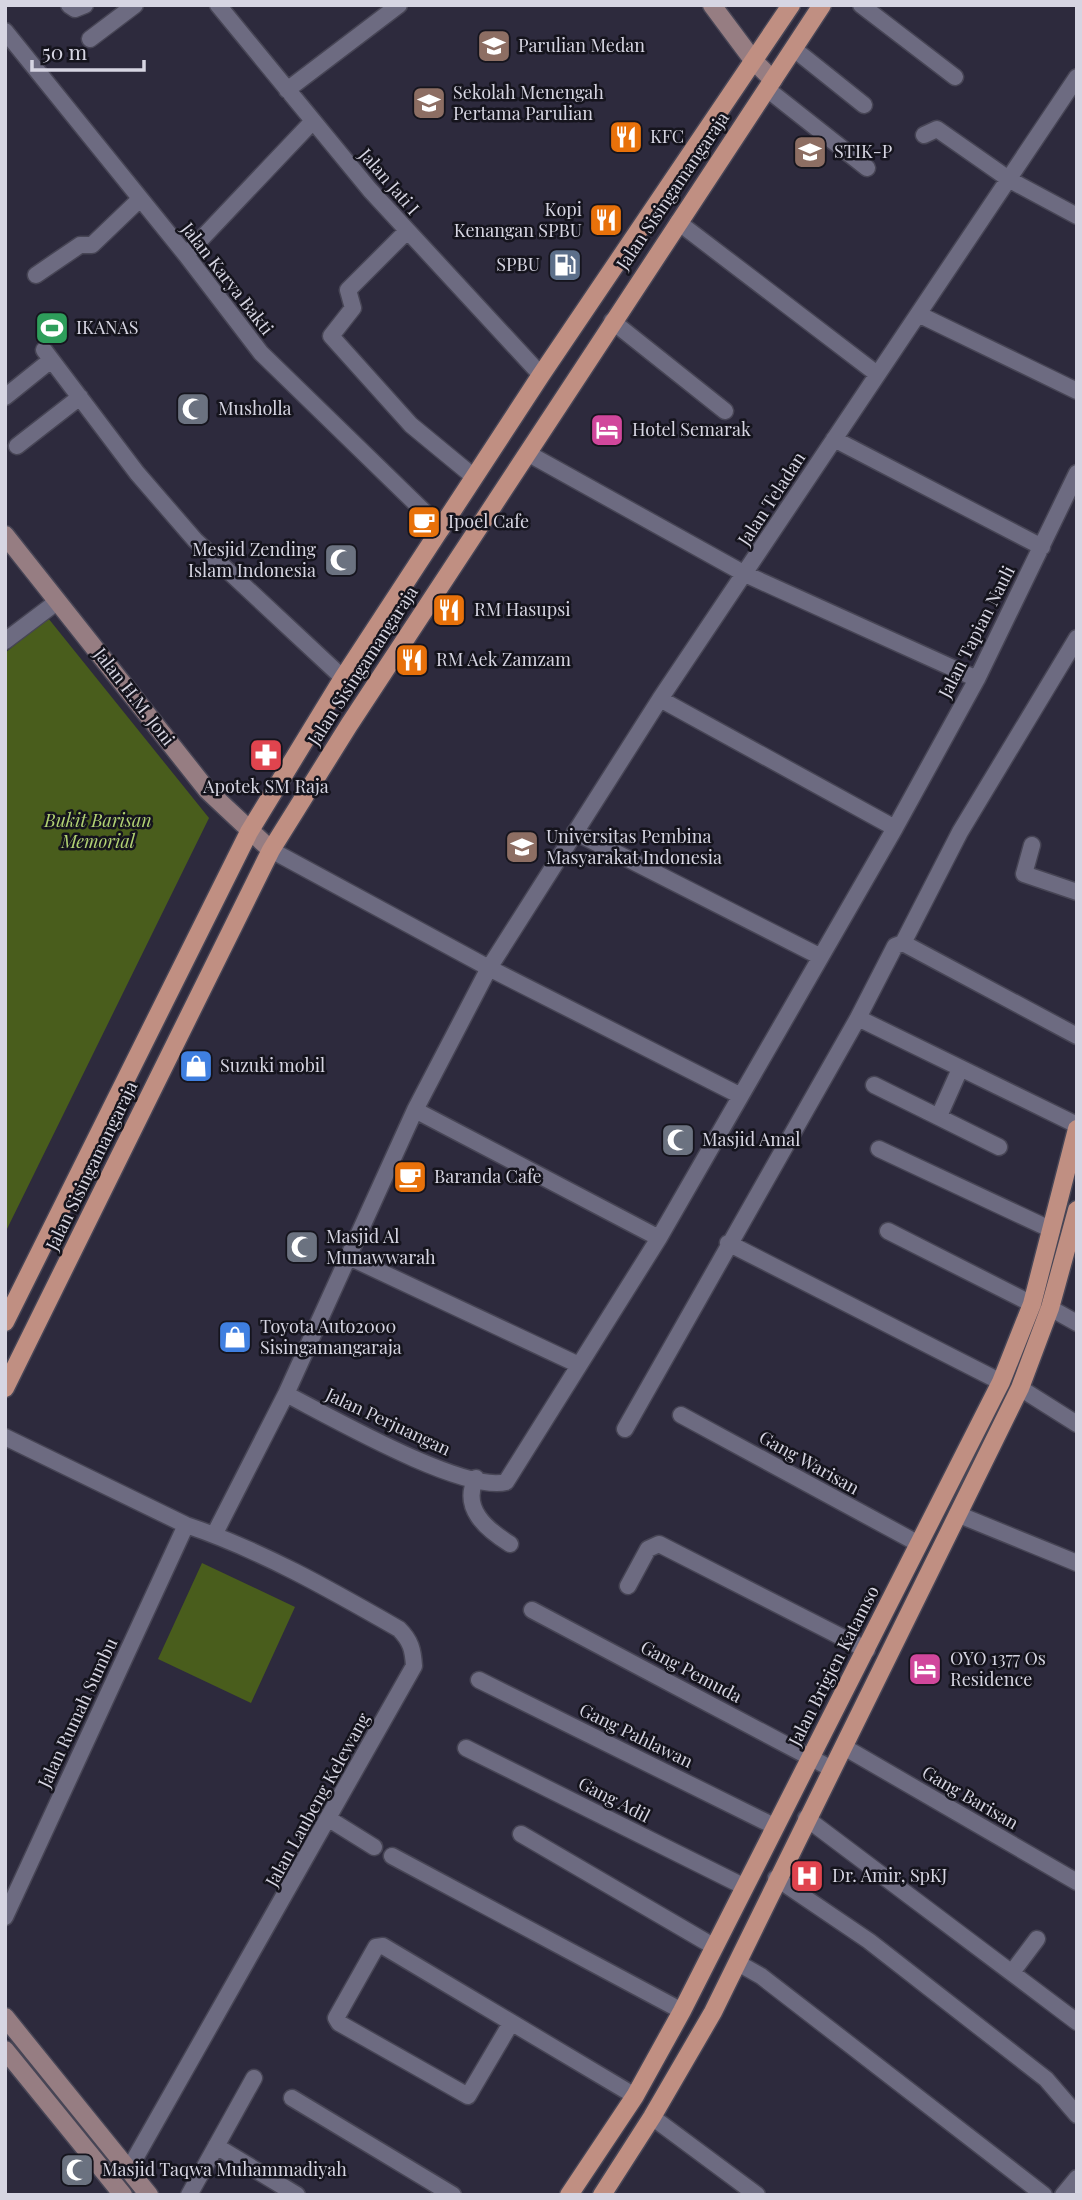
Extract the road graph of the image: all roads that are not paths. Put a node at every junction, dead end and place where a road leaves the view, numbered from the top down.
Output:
1 (69, 5) edge
2 (85, 5) edge
3 (135, 5) edge
4 (218, 5) edge
5 (399, 5) edge
6 (712, 5) edge
7 (791, 5) edge
8 (861, 5) edge
9 (820, 6) edge
10 (5, 31) edge
11 (90, 39) dead end
12 (794, 49) junction
13 (753, 60) junction
14 (955, 77) dead end
15 (1077, 77) edge
16 (770, 84) junction
17 (287, 90) junction
18 (864, 105) dead end
19 (313, 121) junction
20 (924, 135) dead end
21 (867, 169) dead end
22 (1010, 180) junction
23 (140, 199) junction
24 (1077, 216) edge
25 (678, 222) junction
26 (407, 231) junction
27 (186, 255) junction
28 (36, 275) dead end
29 (918, 314) junction
30 (612, 321) junction
31 (877, 374) junction
32 (541, 375) junction
33 (1077, 391) edge
34 (5, 397) edge
35 (80, 397) junction
36 (725, 411) dead end
37 (834, 439) junction
38 (17, 446) dead end
39 (529, 454) junction
40 (1077, 473) edge
41 (474, 477) junction
42 (442, 528) junction
43 (5, 535) edge
44 (1042, 547) junction
45 (745, 574) junction
46 (58, 601) junction
47 (1077, 638) edge
48 (5, 641) edge
49 (343, 678) junction
50 (976, 679) junction
51 (660, 699) junction
52 (895, 828) junction
53 (249, 832) junction
54 (575, 832) junction
55 (1032, 845) dead end
56 (271, 850) junction
57 (1077, 892) edge
58 (903, 943) junction
59 (819, 956) junction
60 (489, 968) junction
61 (858, 1018) junction
62 (1077, 1036) edge
63 (960, 1069) junction
64 (874, 1085) dead end
65 (739, 1095) junction
66 (415, 1110) junction
67 (939, 1116) junction
68 (1077, 1127) edge
69 (999, 1147) dead end
70 (879, 1149) dead end
71 (87, 1157) junction
72 (113, 1169) junction
73 (1077, 1210) edge
74 (1052, 1230) junction
75 (888, 1231) dead end
76 (659, 1238) junction
77 (728, 1243) junction
78 (349, 1257) junction
79 (1032, 1304) junction
80 (1050, 1308) junction
81 (5, 1322) edge
82 (1077, 1323) edge
83 (579, 1365) junction
84 (1001, 1382) junction
85 (5, 1388) edge
86 (1020, 1388) junction
87 (286, 1394) junction
88 (681, 1415) dead end
89 (1077, 1424) edge
90 (625, 1429) dead end
91 (5, 1437) edge
92 (476, 1478) junction
93 (957, 1514) junction
94 (186, 1525) junction
95 (214, 1535) junction
96 (509, 1544) dead end
97 (919, 1544) junction
98 (1077, 1563) edge
99 (908, 1566) junction
100 (927, 1573) junction
101 (628, 1586) dead end
102 (532, 1610) dead end
103 (867, 1650) junction
104 (479, 1680) dead end
105 (844, 1747) junction
106 (466, 1748) dead end
107 (811, 1757) junction
108 (832, 1769) junction
109 (806, 1818) junction
110 (329, 1819) junction
111 (776, 1827) junction
112 (521, 1834) dead end
113 (374, 1847) dead end
114 (392, 1856) dead end
115 (776, 1878) junction
116 (1077, 1882) edge
117 (745, 1887) junction
118 (5, 1917) edge
119 (1037, 1939) dead end
120 (713, 1946) junction
121 (738, 1963) junction
122 (1013, 1971) junction
123 (682, 2011) junction
124 (5, 2017) edge
125 (1077, 2022) edge
126 (511, 2023) junction
127 (5, 2050) edge
128 (254, 2078) dead end
129 (635, 2096) junction
130 (292, 2098) dead end
131 (1077, 2116) edge
132 (652, 2117) junction
133 (216, 2146) junction
134 (129, 2169) junction
135 (1077, 2178) edge
136 (120, 2193) edge
137 (149, 2195) edge
138 (188, 2195) edge
139 (298, 2195) edge
140 (453, 2195) edge
141 (569, 2195) edge
142 (602, 2195) edge
143 (757, 2195) edge
144 (1044, 2195) edge
145 (1063, 2195) edge

1 - 2 street
3 - 11 street
4 - 17 street, Jalan Jati I
5 - 17 street
6 - 13 street
7 - 13 main road, Jalan Sisingamangaraja
8 - 14 street
9 - 12 main road, Jalan Sisingamangaraja
10 - 23 street, Jalan Karya Bakti
12 - 16 main road, Jalan Sisingamangaraja
12 - 18 street
13 - 16 street
13 - 32 main road, Jalan Sisingamangaraja
15 - 22 street, Jalan Teladan
16 - 21 street
16 - 25 main road, Jalan Sisingamangaraja
17 - 19 street, Jalan Jati I
19 - 26 street, Jalan Jati I
19 - 27 street
20 - 22 street
22 - 24 street
22 - 29 street, Jalan Teladan
23 - 27 street, Jalan Karya Bakti
23 - 28 street
25 - 30 main road, Jalan Sisingamangaraja
25 - 31 street
26 - 32 street, Jalan Jati I
26 - 41 street
27 - 42 street, Jalan Karya Bakti
29 - 31 street, Jalan Teladan
29 - 33 street
30 - 36 street
30 - 39 main road, Jalan Sisingamangaraja
31 - 37 street, Jalan Teladan
32 - 41 main road, Jalan Sisingamangaraja
34 - 35 street
35 - 38 street
35 - 49 street
37 - 44 street
37 - 45 street, Jalan Teladan
39 - 45 street
39 - 56 main road, Jalan Sisingamangaraja
40 - 44 street, Jalan Tapian Nauli
41 - 42 main road, Jalan Sisingamangaraja
42 - 49 main road, Jalan Sisingamangaraja
43 - 46 street, Jalan H.M. Joni
44 - 50 street, Jalan Tapian Nauli
45 - 50 street
45 - 51 street, Jalan Teladan
46 - 48 street
46 - 53 street, Jalan H.M. Joni
47 - 58 street
49 - 53 main road, Jalan Sisingamangaraja
50 - 52 street, Jalan Tapian Nauli
51 - 52 street
51 - 54 street, Jalan Teladan
52 - 59 street
53 - 56 street, Jalan H.M. Joni
53 - 71 main road, Jalan Sisingamangaraja
54 - 59 street
54 - 60 street, Jalan Teladan
55 - 57 street
56 - 60 street
56 - 72 main road, Jalan Sisingamangaraja
58 - 61 street
58 - 62 street
59 - 65 street
60 - 65 street
60 - 66 street, Jalan Teladan
61 - 63 street
61 - 77 street
63 - 67 street
63 - 68 street
64 - 67 street
65 - 76 street
66 - 76 street
66 - 78 street, Jalan Teladan
67 - 69 street
68 - 74 main road, Jalan Brigjen Katamso
70 - 74 street
71 - 72 main road
71 - 81 main road, Jalan Sisingamangaraja
72 - 85 main road, Jalan Sisingamangaraja
73 - 80 main road
74 - 79 main road, Jalan Brigjen Katamso
75 - 79 street
76 - 83 street
77 - 84 street
77 - 90 street
78 - 83 street
78 - 87 street, Jalan Teladan
79 - 84 main road, Jalan Brigjen Katamso
80 - 82 street
80 - 86 main road
83 - 92 street, Jalan Perjuangan
84 - 97 main road, Jalan Brigjen Katamso
86 - 89 street
86 - 93 main road
87 - 92 street, Jalan Perjuangan
87 - 95 street, Jalan Teladan
88 - 97 street, Gang Warisan
91 - 94 street, Jalan Laubeng Kelewang
92 - 96 street
93 - 98 street
93 - 100 main road
94 - 95 street, Jalan Laubeng Kelewang
94 - 118 street, Jalan Rumah Sumbu
95 - 110 street, Jalan Laubeng Kelewang
97 - 99 main road, Jalan Brigjen Katamso
99 - 100 main road
99 - 103 main road, Jalan Brigjen Katamso
100 - 105 main road
101 - 103 street
102 - 107 street, Gang Pemuda
103 - 107 main road, Jalan Brigjen Katamso
104 - 111 street, Gang Pahlawan
105 - 108 main road
105 - 116 street, Gang Barisan
106 - 117 street, Gang Adil
107 - 108 street, Gang Pemuda
107 - 111 main road, Jalan Brigjen Katamso
108 - 109 main road
109 - 115 main road
109 - 122 street
110 - 113 street
110 - 134 street, Jalan Laubeng Kelewang
111 - 117 main road, Jalan Brigjen Katamso
112 - 120 street
114 - 123 street
115 - 121 main road
115 - 131 street
117 - 120 main road, Jalan Brigjen Katamso
119 - 122 street
120 - 123 main road, Jalan Brigjen Katamso
121 - 132 main road
121 - 144 street
122 - 125 street
123 - 129 main road, Jalan Brigjen Katamso
124 - 134 street
126 - 126 street
126 - 129 street
127 - 136 street
128 - 133 street
129 - 141 main road, Jalan Brigjen Katamso
130 - 140 street
132 - 142 main road
132 - 143 street
133 - 138 street
133 - 139 street
134 - 137 street
135 - 145 street

